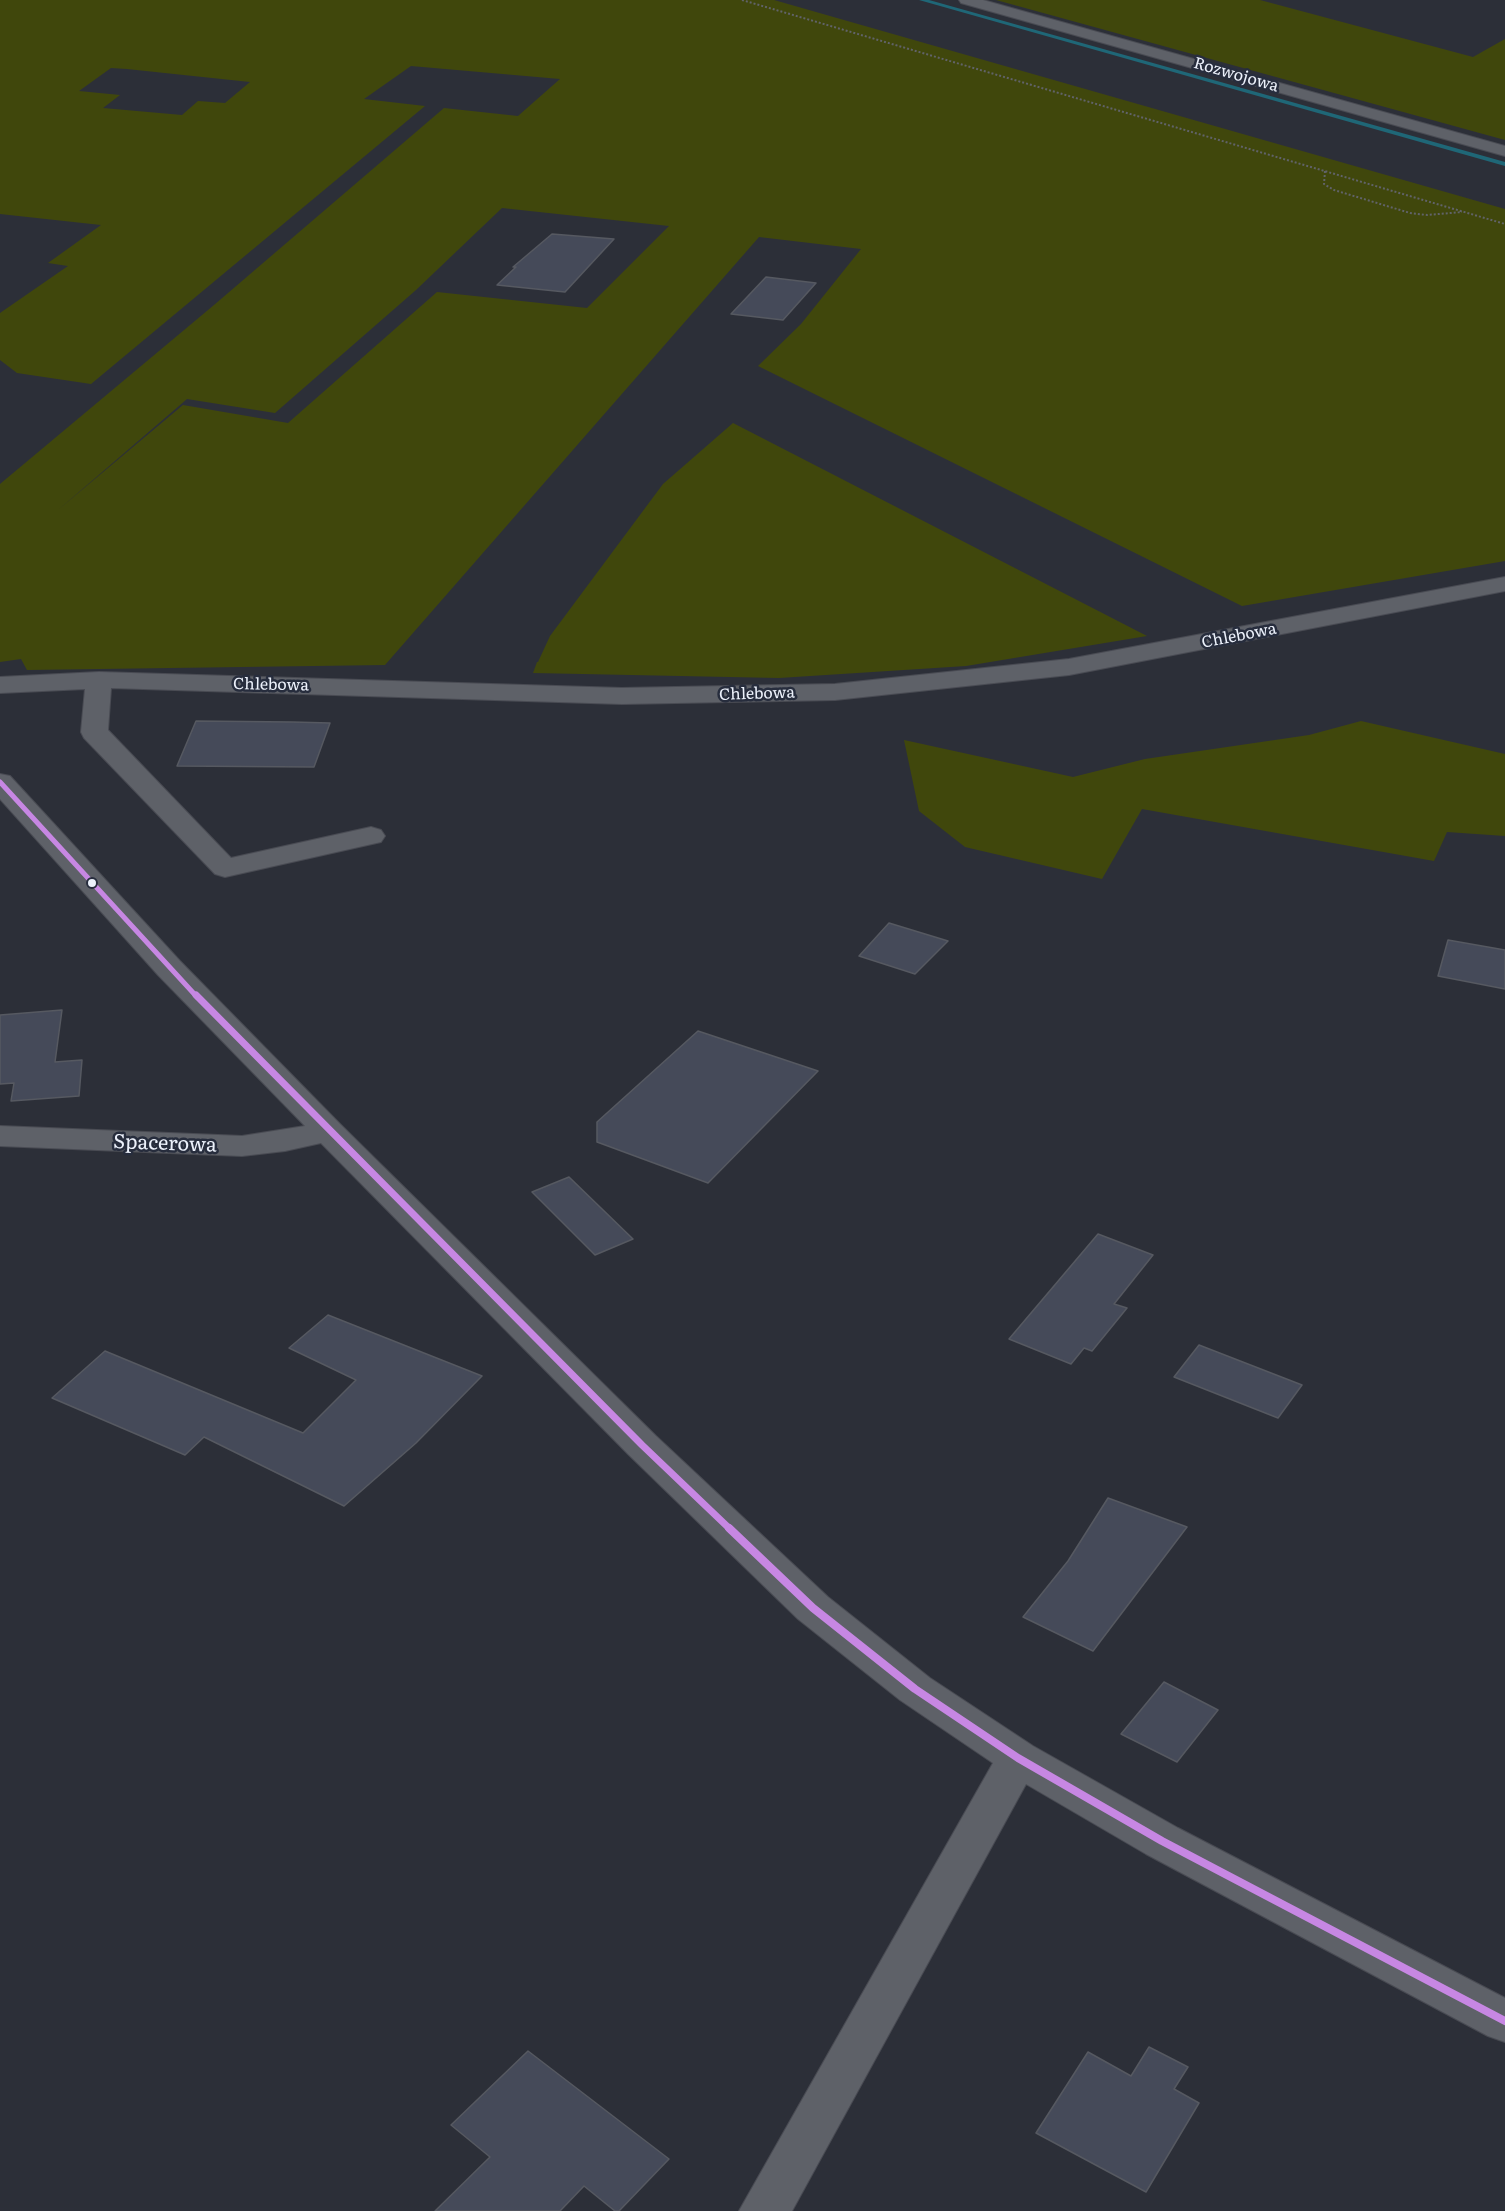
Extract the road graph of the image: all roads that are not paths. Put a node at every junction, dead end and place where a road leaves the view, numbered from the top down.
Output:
1 (966, 0) edge
2 (1505, 151) edge
3 (1505, 584) edge
4 (99, 680) junction
5 (0, 685) edge
6 (0, 782) edge
7 (371, 836) dead end
8 (328, 1131) junction
9 (0, 1136) edge
10 (1018, 1758) junction
11 (1505, 2021) edge
12 (765, 2211) edge

1 - 2 street, Rozwojowa
3 - 4 street, Chlebowa
4 - 5 street, Chlebowa
4 - 7 street
6 - 8 street
8 - 9 street, Spacerowa
8 - 10 street
10 - 11 street
10 - 12 street

